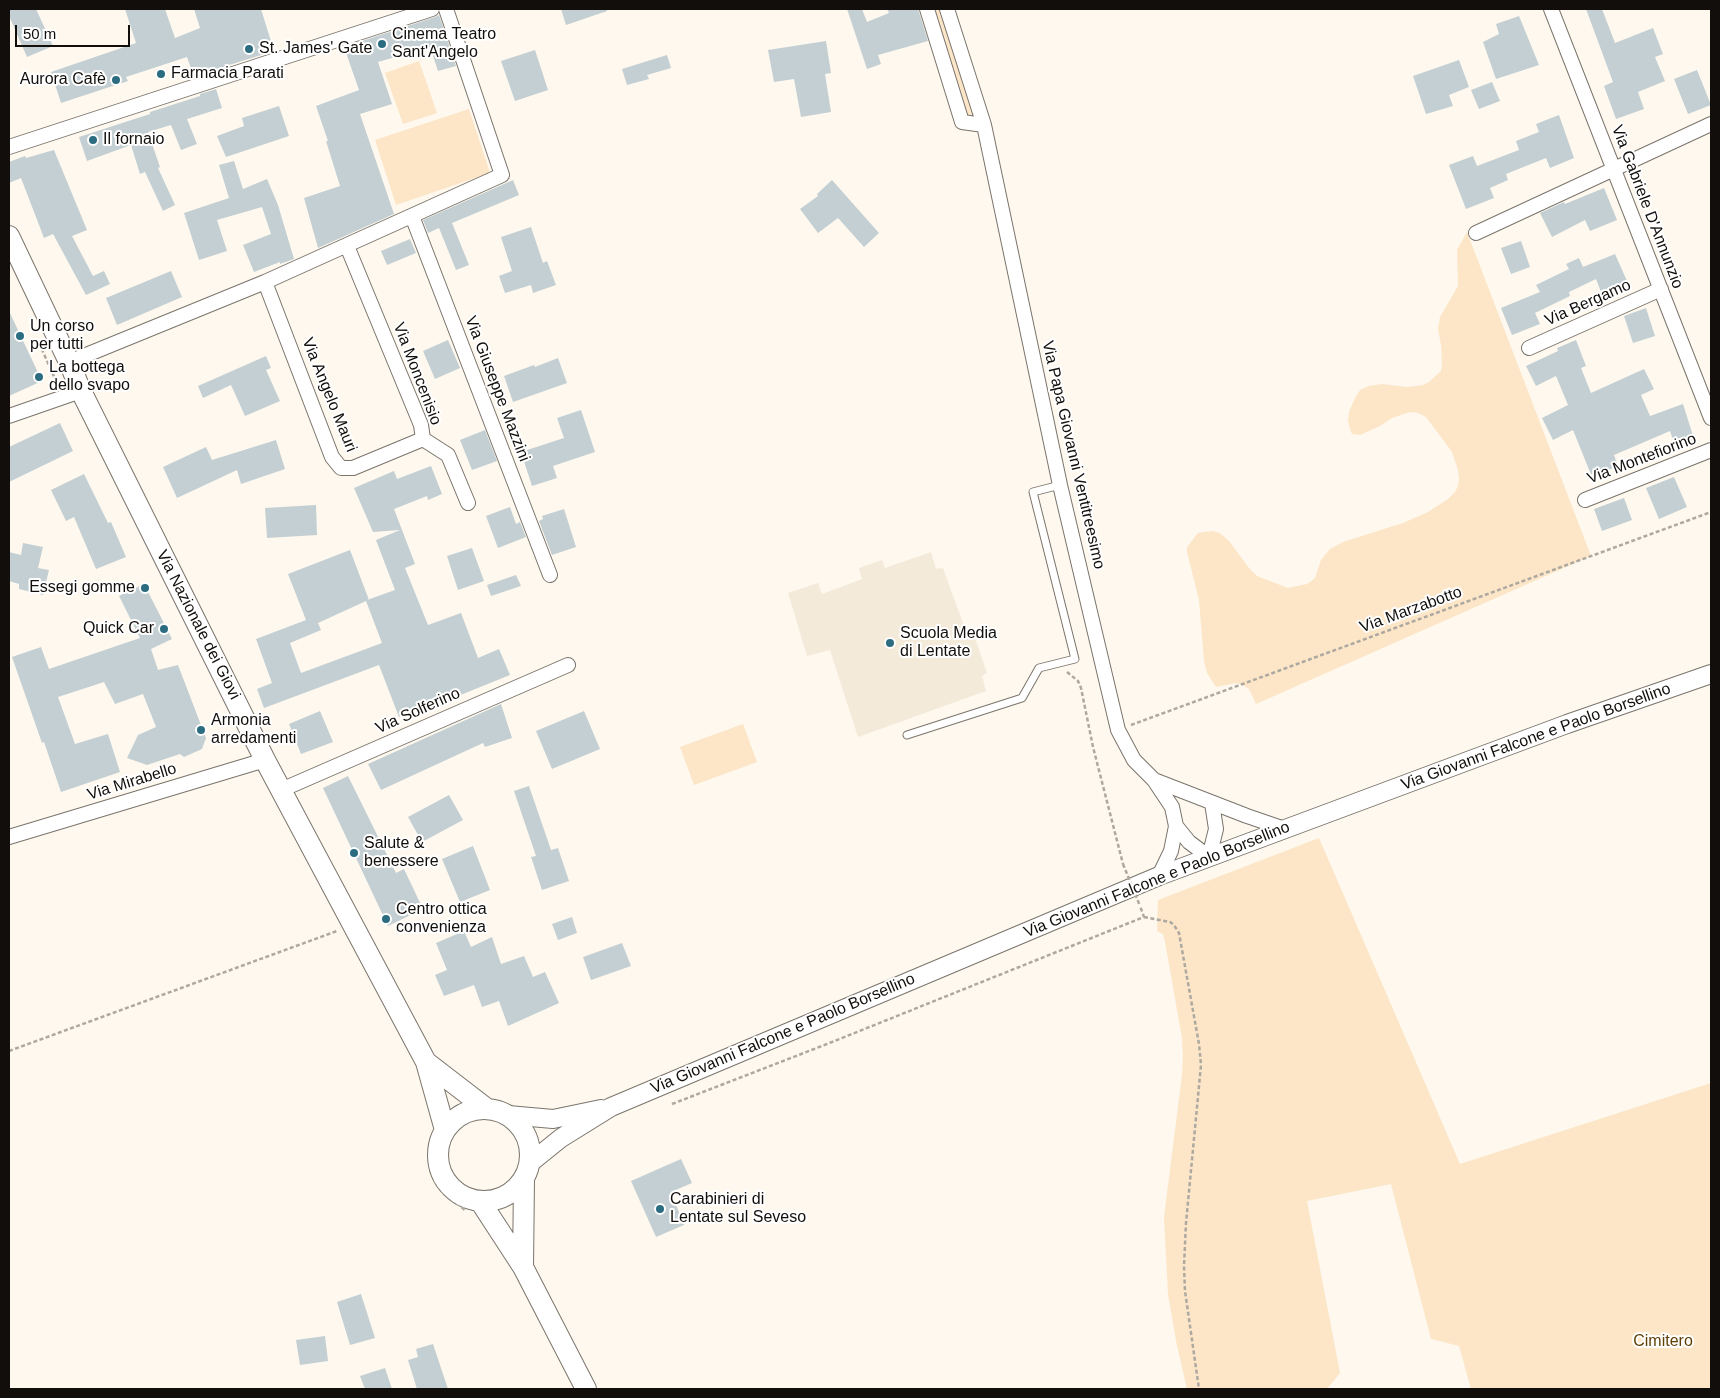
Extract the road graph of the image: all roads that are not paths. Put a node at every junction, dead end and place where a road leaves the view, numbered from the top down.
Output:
1 (432, 9) edge
2 (446, 9) edge
3 (926, 9) edge
4 (947, 9) edge
5 (1551, 9) edge
6 (1711, 124) edge
7 (984, 125) junction
8 (9, 147) edge
9 (1614, 170) junction
10 (412, 216) junction
11 (1476, 233) dead end
12 (9, 236) edge
13 (347, 246) junction
14 (265, 282) junction
15 (1661, 289) junction
16 (1528, 348) dead end
17 (69, 362) junction
18 (81, 391) junction
19 (9, 416) edge
20 (1711, 418) edge
21 (423, 439) junction
22 (1711, 450) edge
23 (1060, 485) junction
24 (1586, 500) dead end
25 (468, 503) dead end
26 (550, 575) dead end
27 (568, 665) dead end
28 (1711, 674) edge
29 (907, 735) dead end
30 (265, 760) junction
31 (1154, 780) junction
32 (281, 790) junction
33 (1212, 803) junction
34 (1176, 826) junction
35 (1285, 829) junction
36 (9, 837) edge
37 (1209, 857) junction
38 (1159, 876) junction
39 (426, 1062) junction
40 (611, 1107) junction
41 (487, 1109) junction
42 (508, 1115) junction
43 (445, 1130) junction
44 (527, 1171) junction
45 (480, 1201) junction
46 (523, 1267) junction
47 (586, 1389) edge

1 - 8 street
2 - 10 street
3 - 7 street
4 - 7 street, Via Papa Giovanni Ventitreesimo
5 - 9 street, Via Gabriele D'Annunzio
6 - 9 street
7 - 23 street, Via Papa Giovanni Ventitreesimo
9 - 11 street
9 - 15 street, Via Gabriele D'Annunzio
10 - 13 street
10 - 26 street, Via Giuseppe Mazzini
12 - 17 main road, Via Nazionale dei Giovi
13 - 14 street
13 - 21 street, Via Moncenisio
14 - 17 street
14 - 21 street, Via Angelo Mauri
15 - 16 street, Via Bergamo
15 - 20 street, Via Gabriele D'Annunzio
17 - 18 main road, Via Nazionale dei Giovi
18 - 19 street
18 - 30 main road, Via Nazionale dei Giovi
21 - 25 street, Via Moncenisio
22 - 24 street, Via Montefiorino
23 - 29 lane
23 - 31 street, Via Papa Giovanni Ventitreesimo
27 - 32 street, Via Solferino
28 - 35 street, Via Giovanni Falcone e Paolo Borsellino
30 - 32 main road, Via Nazionale dei Giovi
30 - 36 street, Via Mirabello
31 - 33 street, Via Papa Giovanni Ventitreesimo
31 - 34 street, Via Papa Giovanni Ventitreesimo
32 - 39 main road, Via Nazionale dei Giovi
33 - 35 street, Via Papa Giovanni Ventitreesimo
33 - 37 street
34 - 37 street, Via Papa Giovanni Ventitreesimo
34 - 38 street, Via Papa Giovanni Ventitreesimo
35 - 37 street, Via Giovanni Falcone e Paolo Borsellino
37 - 38 street, Via Giovanni Falcone e Paolo Borsellino
38 - 40 street, Via Giovanni Falcone e Paolo Borsellino
39 - 41 main road, Via Nazionale dei Giovi
39 - 43 main road, Via Nazionale dei Giovi
40 - 42 street
40 - 44 street
41 - 42 main road
41 - 43 main road
42 - 44 main road
43 - 45 main road
44 - 45 main road
44 - 46 main road
45 - 46 main road
46 - 47 main road

